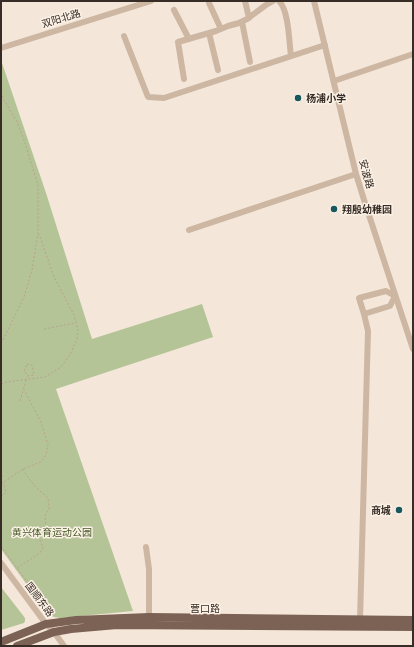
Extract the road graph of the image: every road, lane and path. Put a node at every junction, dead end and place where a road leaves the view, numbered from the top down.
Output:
1 (151, 1) edge
2 (245, 1) edge
3 (273, 1) edge
4 (279, 1) edge
5 (314, 1) edge
6 (209, 3) dead end
7 (174, 10) dead end
8 (249, 18) junction
9 (242, 22) junction
10 (221, 29) junction
11 (209, 33) junction
12 (124, 36) dead end
13 (189, 39) junction
14 (325, 45) junction
15 (1, 48) edge
16 (413, 54) edge
17 (291, 56) junction
18 (250, 62) dead end
19 (218, 70) dead end
20 (184, 79) dead end
21 (334, 81) junction
22 (1, 92) edge
23 (2, 97) edge
24 (356, 174) junction
25 (189, 230) dead end
26 (38, 233) junction
27 (395, 296) junction
28 (364, 314) junction
29 (76, 323) junction
30 (44, 329) dead end
31 (1, 344) edge
32 (412, 345) edge
33 (28, 376) junction
34 (26, 379) junction
35 (1, 384) edge
36 (24, 390) junction
37 (20, 401) dead end
38 (23, 469) junction
39 (3, 483) junction
40 (1, 484) edge
41 (1, 497) edge
42 (1, 546) edge
43 (146, 547) dead end
44 (1, 563) edge
45 (17, 568) junction
46 (52, 616) dead end
47 (149, 617) junction
48 (360, 620) junction
49 (413, 620) edge
50 (46, 624) junction
51 (413, 627) edge
52 (54, 632) junction
53 (1, 642) edge
54 (17, 646) edge
55 (64, 646) edge

1 - 15 street, 双阳北路
2 - 8 street
3 - 8 street
4 - 17 street
5 - 14 street, 安波路
6 - 10 street
7 - 13 street
8 - 9 street
9 - 10 street
9 - 18 street
10 - 11 street
11 - 13 street
11 - 19 street
12 - 17 street
13 - 20 street
14 - 17 street
14 - 21 street, 安波路
16 - 21 street
21 - 24 street, 安波路
22 - 23 path
23 - 26 path
24 - 25 street
24 - 27 street, 安波路
26 - 29 path
26 - 31 path
27 - 28 street
27 - 28 street
27 - 32 street, 安波路
28 - 48 street
29 - 30 path
29 - 34 path
33 - 33 path
33 - 34 path
34 - 35 path
34 - 36 path
36 - 37 path
36 - 38 path
38 - 39 path
38 - 45 path
39 - 40 path
39 - 41 path
42 - 45 path
43 - 47 street
44 - 50 street, 国顺东路
45 - 46 path
47 - 48 main road, 营口路
47 - 50 main road, 营口路
48 - 49 main road, 营口路
50 - 52 street, 国顺东路
50 - 53 main road, 营口路
51 - 52 main road, 营口路
52 - 54 main road, 营口路
52 - 55 street, 国顺东路

